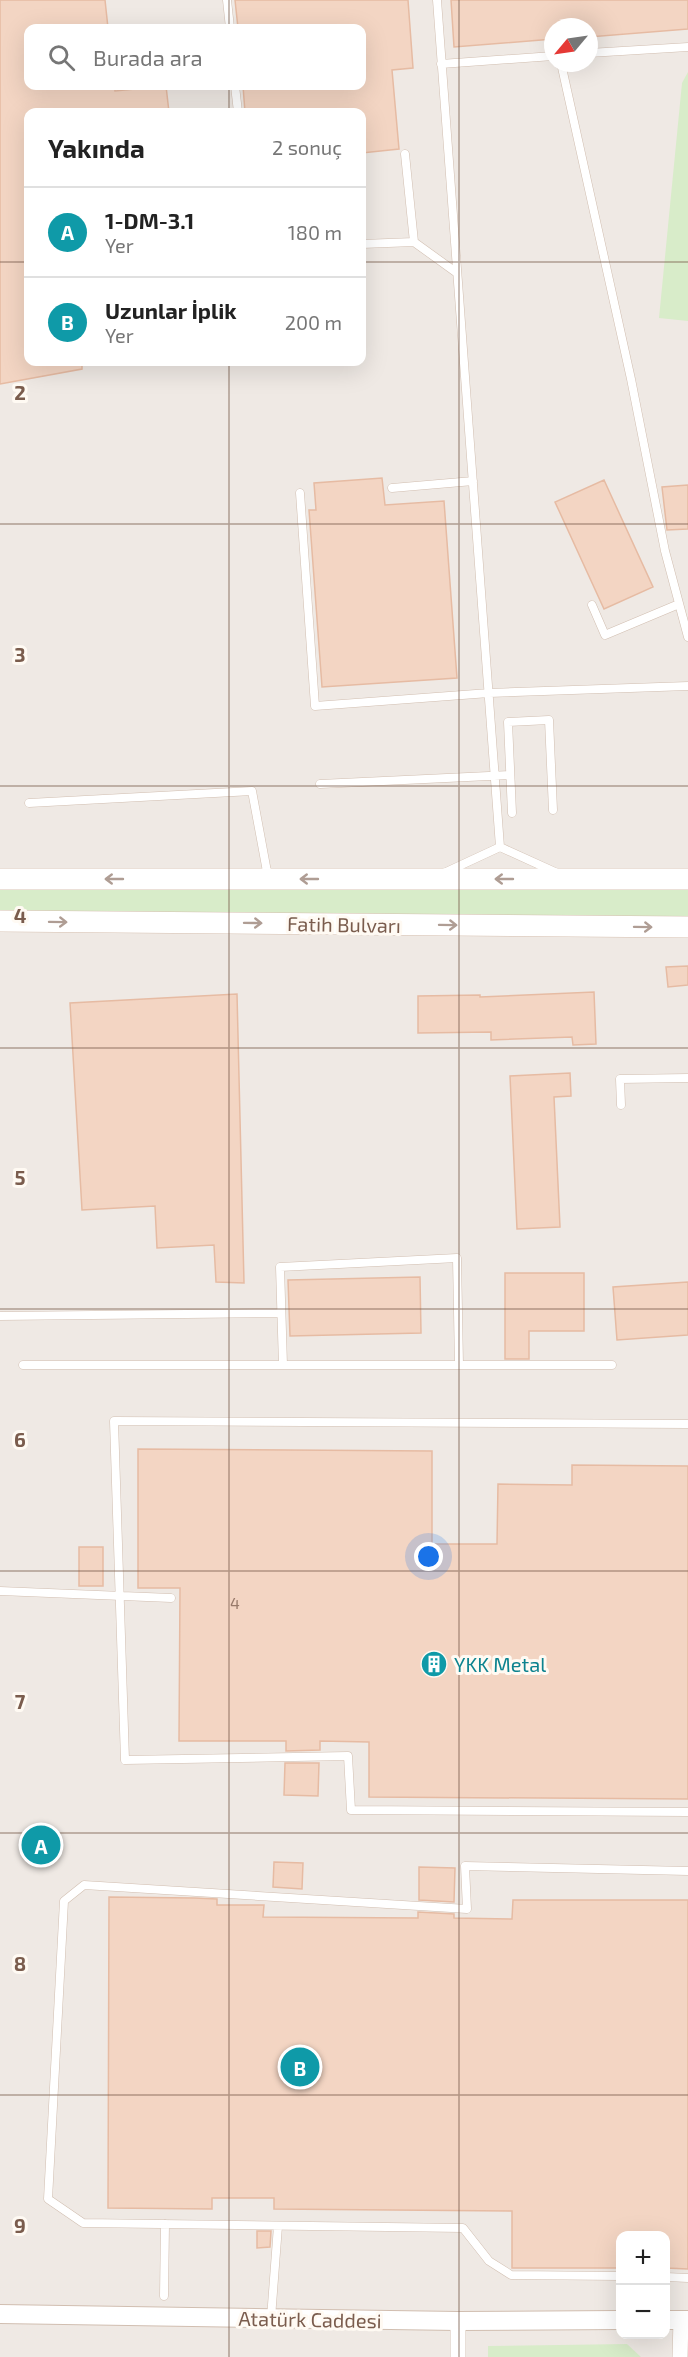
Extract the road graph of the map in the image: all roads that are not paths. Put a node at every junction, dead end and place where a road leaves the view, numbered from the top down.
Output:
1 (227, 0) edge
2 (436, 0) edge
3 (230, 24) edge
4 (688, 47) edge
5 (598, 52) edge
6 (544, 57) edge
7 (441, 63) junction
8 (563, 72) edge
9 (235, 90) edge
10 (238, 108) edge
11 (405, 154) dead end
12 (414, 242) junction
13 (366, 244) edge
14 (457, 273) junction
15 (473, 481) junction
16 (392, 488) dead end
17 (300, 493) dead end
18 (679, 604) junction
19 (592, 605) dead end
20 (688, 637) edge
21 (688, 686) edge
22 (489, 693) junction
23 (510, 775) junction
24 (495, 776) junction
25 (320, 784) dead end
26 (29, 803) dead end
27 (553, 810) dead end
28 (512, 813) dead end
29 (500, 847) junction
30 (268, 879) junction
31 (429, 879) junction
32 (570, 879) junction
33 (688, 879) edge
34 (3, 880) edge
35 (0, 921) edge
36 (688, 927) edge
37 (688, 1078) edge
38 (621, 1105) dead end
39 (281, 1313) junction
40 (0, 1316) edge
41 (23, 1365) dead end
42 (283, 1365) junction
43 (459, 1365) junction
44 (612, 1365) dead end
45 (688, 1424) edge
46 (0, 1591) edge
47 (120, 1596) junction
48 (171, 1598) dead end
49 (688, 1812) edge
50 (688, 1871) edge
51 (165, 2224) junction
52 (278, 2226) junction
53 (616, 2277) edge
54 (670, 2277) edge
55 (688, 2278) edge
56 (164, 2296) dead end
57 (0, 2314) edge
58 (271, 2318) junction
59 (616, 2320) edge
60 (678, 2320) edge
61 (458, 2321) junction
62 (458, 2357) edge
63 (680, 2357) edge

1 - 3 lane
2 - 7 lane
4 - 5 lane
6 - 7 lane
7 - 14 lane
8 - 18 lane
9 - 10 lane
11 - 12 lane
12 - 13 lane
12 - 14 lane
14 - 15 lane
15 - 16 lane
15 - 22 lane
17 - 22 lane
18 - 19 lane
18 - 20 lane
21 - 22 lane
22 - 24 lane
23 - 24 lane
23 - 27 lane
23 - 28 lane
24 - 25 lane
24 - 29 lane
26 - 30 lane
29 - 31 lane
29 - 32 lane
31 -> 30 main road
30 -> 34 main road
32 -> 31 main road
32 - 33 main road
35 -> 36 main road, Fatih Bulvarı
37 - 38 lane
39 - 40 lane
39 - 42 lane
39 - 43 lane
41 - 42 lane
42 - 43 lane
43 - 44 lane
45 - 47 lane
46 - 47 lane
47 - 48 lane
47 - 49 lane
50 - 51 lane
51 - 52 lane
51 - 56 lane
52 - 53 lane
52 - 58 lane
54 - 55 lane
57 - 58 street, Atatürk Caddesi
58 - 61 street, Atatürk Caddesi
59 - 61 street, Atatürk Caddesi
60 - 63 street
61 - 62 street

